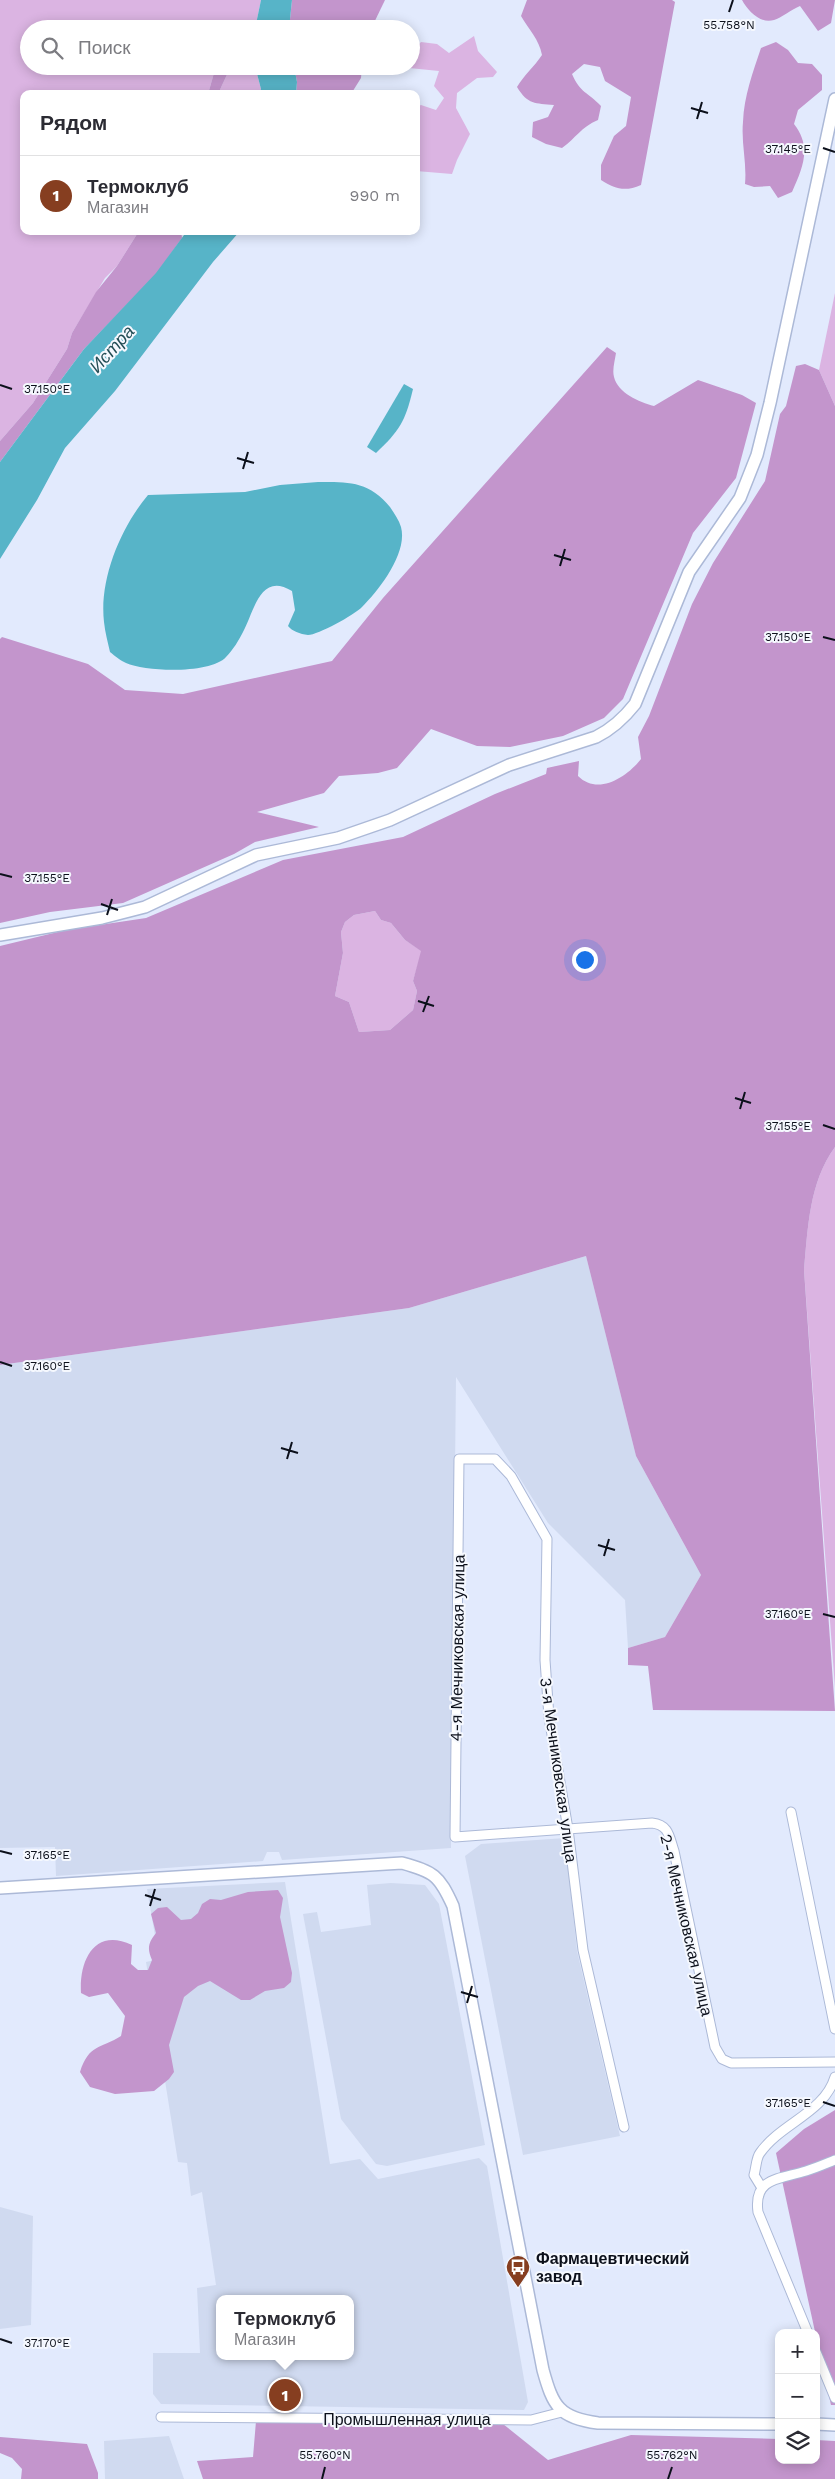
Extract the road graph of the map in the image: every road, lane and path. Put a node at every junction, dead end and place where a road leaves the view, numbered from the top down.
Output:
1 (835, 99) edge
2 (0, 934) edge
3 (459, 1459) joint
4 (791, 1812) dead end
5 (568, 1829) junction
6 (455, 1837) joint
7 (0, 1888) edge
8 (835, 2030) edge
9 (835, 2062) edge
10 (835, 2077) edge
11 (624, 2127) dead end
12 (835, 2160) edge
13 (762, 2188) junction
14 (806, 2329) edge
15 (820, 2362) edge
16 (835, 2398) edge
17 (562, 2412) junction
18 (161, 2417) dead end
19 (775, 2424) edge
20 (820, 2424) edge
21 (835, 2425) edge

1 - 2 main road
3 - 5 street, 3-я Мечниковская улица
3 - 6 street, 4-я Мечниковская улица
4 - 8 street
5 - 6 street, 2-я Мечниковская улица
5 - 9 street, 2-я Мечниковская улица
5 - 11 street, 3-я Мечниковская улица
7 - 17 main road
10 - 13 street
12 - 13 street
13 - 14 street
15 - 16 street
17 - 18 street, Промышленная улица
17 - 19 main road
20 - 21 main road

